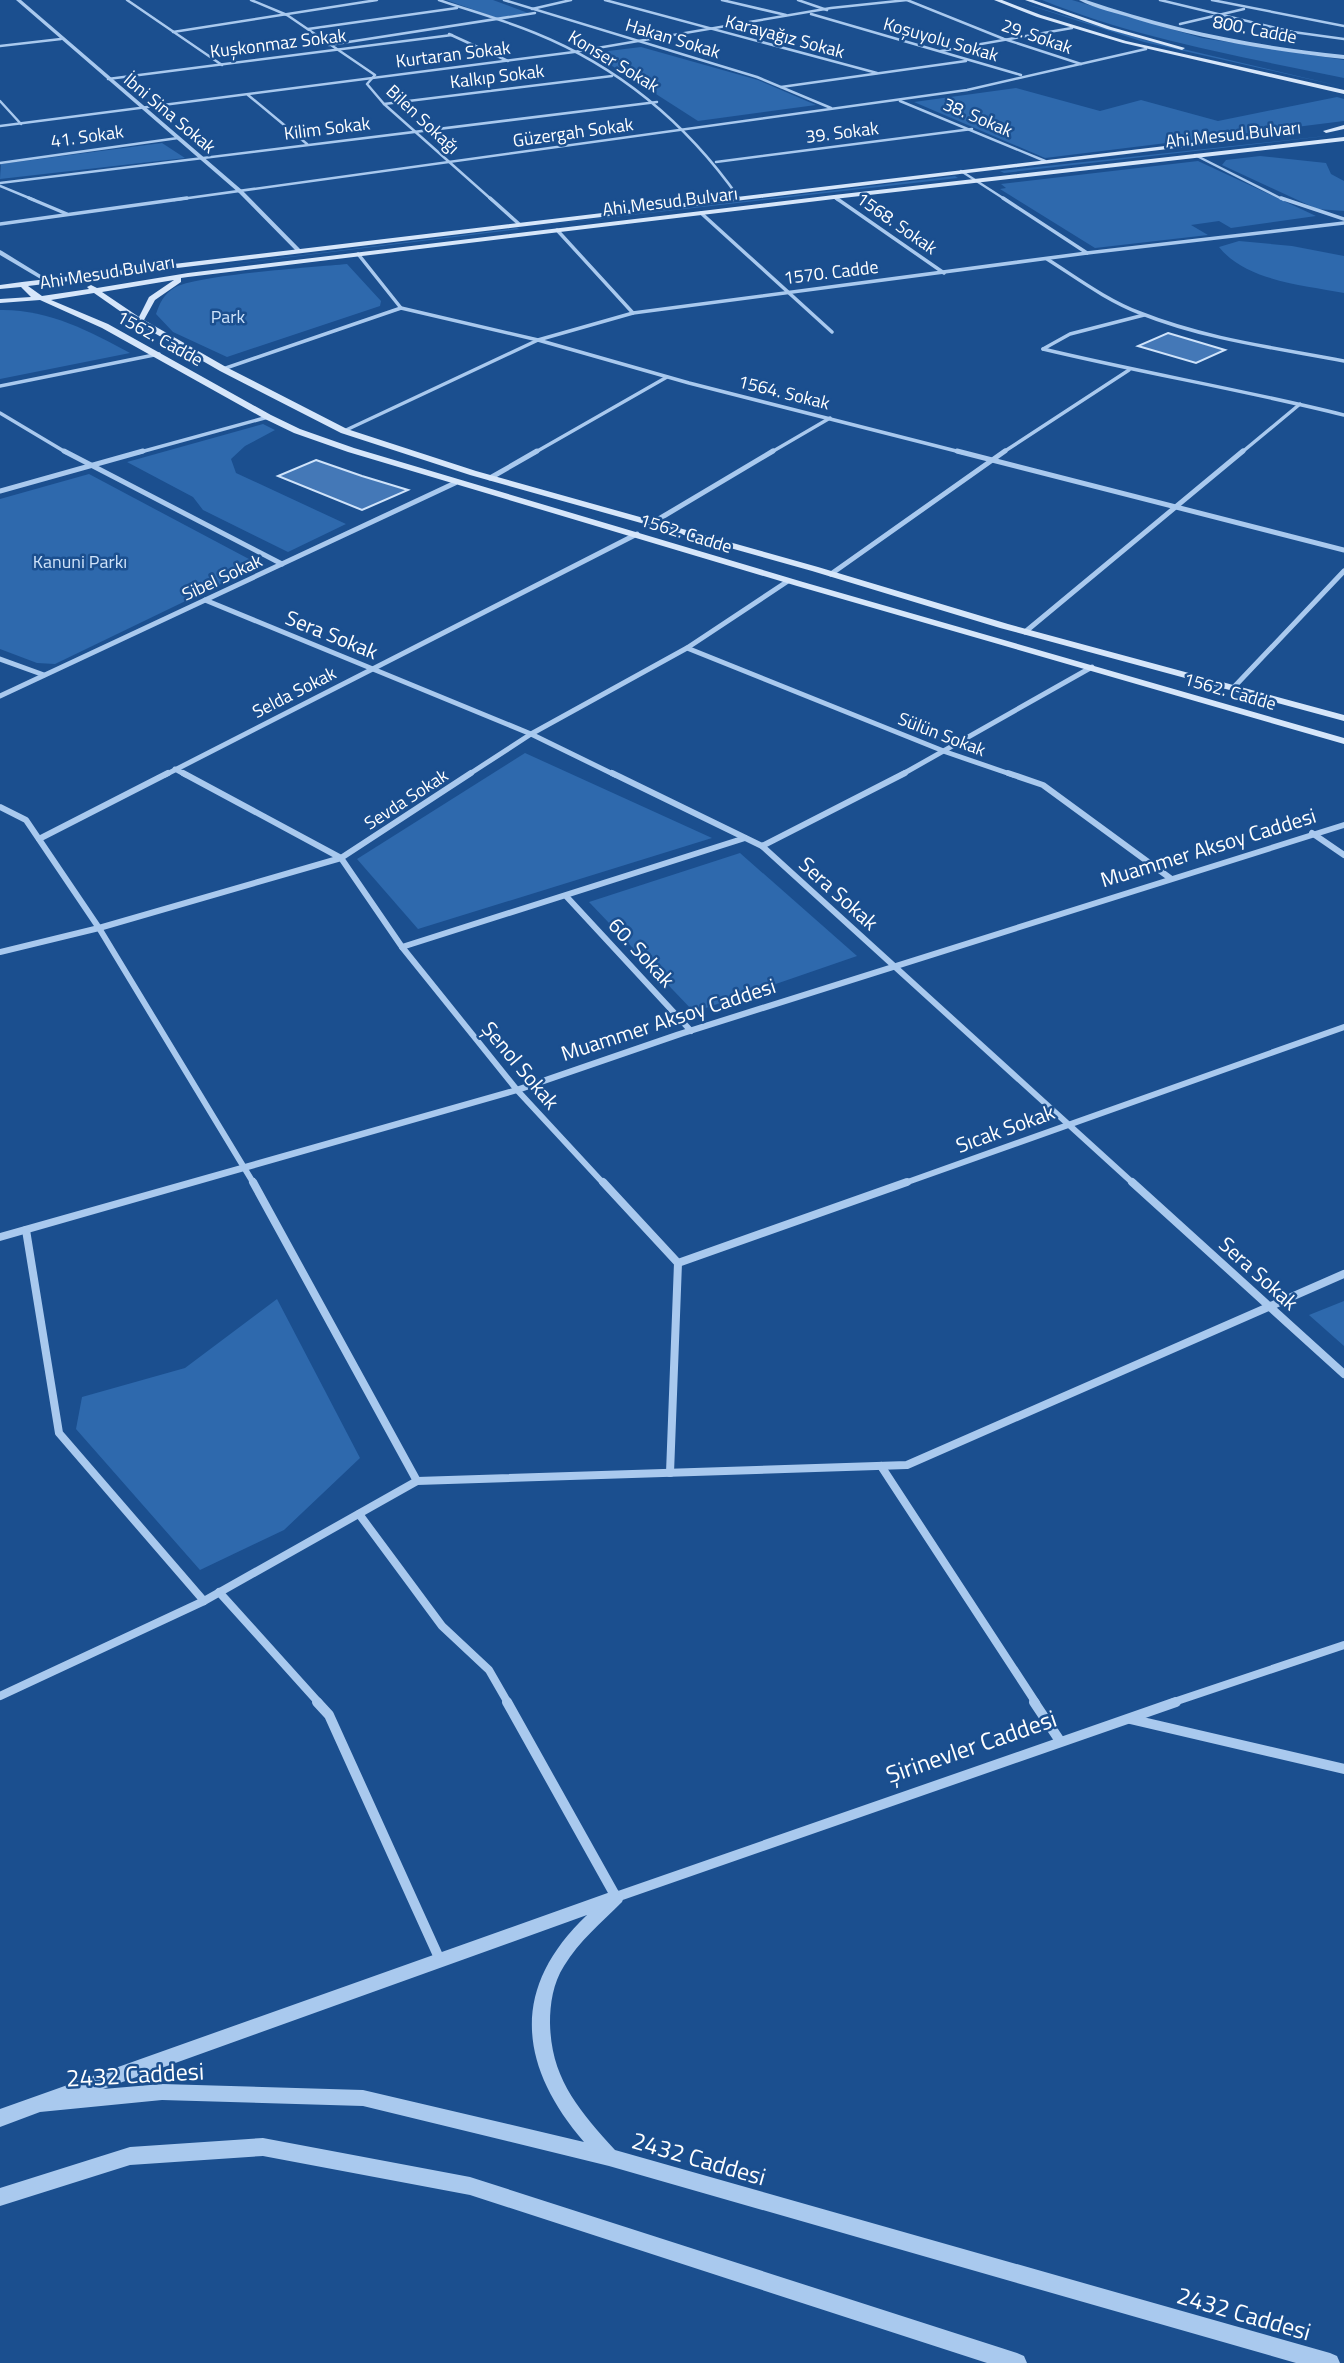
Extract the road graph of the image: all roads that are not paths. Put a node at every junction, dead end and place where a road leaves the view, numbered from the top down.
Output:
1 (18, 0) edge
2 (127, 0) edge
3 (251, 0) edge
4 (377, 0) edge
5 (439, 0) edge
6 (504, 0) edge
7 (571, 0) edge
8 (605, 0) edge
9 (722, 0) edge
10 (798, 0) edge
11 (852, 0) edge
12 (907, 0) edge
13 (997, 0) edge
14 (1028, 0) edge
15 (1081, 0) edge
16 (1095, 0) edge
17 (1160, 0) edge
18 (1212, 0) edge
19 (865, 5) junction
20 (460, 7) junction
21 (1247, 9) junction
22 (531, 10) junction
23 (827, 10) junction
24 (539, 12) junction
25 (810, 14) junction
26 (289, 16) junction
27 (792, 16) junction
28 (1216, 16) junction
29 (497, 20) junction
30 (1180, 24) junction
31 (1344, 26) edge
32 (1072, 28) junction
33 (308, 29) junction
34 (439, 29) junction
35 (716, 30) junction
36 (173, 32) junction
37 (452, 35) junction
38 (61, 39) junction
39 (1004, 39) junction
40 (1344, 39) edge
41 (639, 42) junction
42 (328, 45) junction
43 (0, 46) edge
44 (1146, 49) junction
45 (335, 50) junction
46 (936, 51) junction
47 (574, 52) junction
48 (1344, 55) edge
49 (508, 61) junction
50 (970, 61) junction
51 (1081, 64) junction
52 (222, 65) junction
53 (877, 74) junction
54 (614, 76) junction
55 (1024, 76) junction
56 (376, 77) junction
57 (108, 79) junction
58 (1344, 84) edge
59 (780, 87) junction
60 (1344, 92) edge
61 (248, 95) junction
62 (900, 100) junction
63 (0, 101) edge
64 (657, 102) junction
65 (384, 104) junction
66 (143, 108) junction
67 (832, 108) junction
68 (21, 124) junction
69 (0, 126) edge
70 (1344, 128) edge
71 (687, 129) junction
72 (972, 130) junction
73 (414, 131) junction
74 (1313, 132) dead end
75 (1273, 135) dead end
76 (178, 138) junction
77 (1344, 139) edge
78 (307, 144) junction
79 (1195, 154) junction
80 (203, 159) junction
81 (1045, 161) junction
82 (716, 162) junction
83 (0, 163) edge
84 (450, 163) junction
85 (961, 171) junction
86 (975, 180) junction
87 (0, 185) edge
88 (241, 192) junction
89 (834, 197) junction
90 (739, 198) junction
91 (701, 213) junction
92 (68, 215) junction
93 (1344, 221) edge
94 (0, 224) edge
95 (519, 224) junction
96 (557, 230) junction
97 (299, 251) junction
98 (0, 252) edge
99 (1087, 253) junction
100 (358, 254) junction
101 (1047, 258) junction
102 (944, 273) junction
103 (188, 275) junction
104 (73, 277) junction
105 (46, 280) junction
106 (22, 284) junction
107 (0, 287) edge
108 (95, 290) junction
109 (787, 292) junction
110 (41, 299) junction
111 (0, 301) edge
112 (401, 308) junction
113 (633, 313) junction
114 (1144, 315) junction
115 (139, 321) junction
116 (832, 332) dead end
117 (538, 340) junction
118 (159, 354) junction
119 (1344, 361) edge
120 (223, 369) junction
121 (1129, 370) junction
122 (667, 377) junction
123 (0, 386) edge
124 (1300, 404) junction
125 (0, 413) edge
126 (1344, 415) edge
127 (268, 417) junction
128 (830, 418) junction
129 (344, 431) junction
130 (990, 461) junction
131 (89, 466) junction
132 (490, 478) junction
133 (455, 483) junction
134 (0, 491) edge
135 (1174, 507) junction
136 (652, 523) junction
137 (637, 534) junction
138 (1344, 550) edge
139 (282, 564) junction
140 (1344, 571) edge
141 (831, 573) junction
142 (788, 581) junction
143 (205, 600) junction
144 (1025, 632) junction
145 (687, 648) junction
146 (0, 659) edge
147 (1092, 667) junction
148 (371, 668) junction
149 (44, 676) junction
150 (1234, 687) junction
151 (0, 696) edge
152 (1344, 718) edge
153 (531, 734) junction
154 (1344, 741) edge
155 (946, 752) junction
156 (176, 769) junction
157 (0, 807) edge
158 (1344, 825) edge
159 (1312, 833) junction
160 (745, 838) junction
161 (39, 839) junction
162 (762, 846) junction
163 (1344, 855) edge
164 (341, 858) junction
165 (1170, 878) junction
166 (566, 896) junction
167 (99, 928) junction
168 (402, 947) junction
169 (0, 952) edge
170 (894, 967) junction
171 (1344, 1027) edge
172 (691, 1031) junction
173 (517, 1090) junction
174 (1068, 1124) junction
175 (246, 1169) junction
176 (26, 1230) junction
177 (0, 1237) edge
178 (678, 1263) junction
179 (1344, 1274) edge
180 (1270, 1305) junction
181 (1344, 1374) edge
182 (881, 1466) junction
183 (670, 1473) junction
184 (417, 1481) junction
185 (359, 1514) junction
186 (219, 1592) junction
187 (204, 1601) junction
188 (1344, 1645) edge
189 (0, 1696) edge
190 (1128, 1718) junction
191 (1060, 1741) junction
192 (1344, 1769) edge
193 (616, 1897) junction
194 (440, 1960) junction
195 (41, 2105) junction
196 (0, 2118) edge
197 (609, 2157) junction
198 (0, 2197) edge
199 (1017, 2363) edge
200 (1329, 2363) edge

1 - 38 street, İbni Sina Sokak
2 - 36 street
3 - 26 street, Bilen Sokağı
4 - 26 street
5 - 20 street, Konser Sokak
6 - 22 street, Hakan Sokak
7 - 22 street
8 - 35 street, Karayağız Sokak
9 - 27 street
10 - 23 street
11 - 19 street
12 - 19 street, Kurtaran Sokak
12 - 39 street, 29. Sokak
13 - 32 main road
14 - 58 main road
15 - 48 street, 800. Cadde
16 - 30 street, 800. Cadde
17 - 28 street
18 - 21 street
19 - 23 street, Kurtaran Sokak
20 - 29 street, Konser Sokak
20 - 33 street
21 - 28 street
21 - 31 street
22 - 24 street, Hakan Sokak
23 - 25 street, Kurtaran Sokak
24 - 29 street
24 - 41 street, Hakan Sokak
25 - 27 street, Kurtaran Sokak
25 - 46 street, Koşuyolu Sokak
26 - 33 street, Bilen Sokağı
26 - 36 street
27 - 35 street, Kurtaran Sokak
28 - 30 street
28 - 40 street
29 - 34 street
29 - 47 street, Konser Sokak
30 - 48 street, 800. Cadde
32 - 39 street
32 - 44 main road
33 - 42 street, Bilen Sokağı
34 - 37 street
34 - 42 street
35 - 41 street, Kurtaran Sokak
35 - 53 street, Karayağız Sokak
36 - 52 street
37 - 45 street, Kuşkonmaz Sokak
37 - 49 street
38 - 43 street
38 - 57 street, İbni Sina Sokak
39 - 46 street
39 - 51 street, 29. Sokak
41 - 47 street, Kurtaran Sokak
41 - 59 street, Hakan Sokak
42 - 45 street, Bilen Sokağı
44 - 51 street, Güzergah Sokak
44 - 60 main road
45 - 52 street, Kuşkonmaz Sokak
45 - 56 street, Bilen Sokağı
46 - 50 street, Koşuyolu Sokak
47 - 49 street, Kurtaran Sokak
47 - 54 street, Konser Sokak
49 - 56 street, Kurtaran Sokak
50 - 53 street
50 - 55 street, Koşuyolu Sokak
51 - 55 street, Güzergah Sokak
52 - 57 street, Kuşkonmaz Sokak
53 - 59 street
54 - 64 street, Konser Sokak
54 - 65 street, Kalkıp Sokak
55 - 62 street, Güzergah Sokak
56 - 61 street, Kurtaran Sokak
56 - 65 street, Bilen Sokağı
57 - 66 street, İbni Sina Sokak
59 - 67 street, Hakan Sokak
61 - 66 street, Kurtaran Sokak
61 - 78 street
62 - 67 street, Güzergah Sokak
62 - 72 street, 38. Sokak
63 - 68 street
64 - 71 street, Konser Sokak
64 - 73 street, Kilim Sokak
65 - 73 street, Bilen Sokağı
66 - 68 street, Kurtaran Sokak
66 - 76 street, İbni Sina Sokak
67 - 71 street, Güzergah Sokak
68 - 69 street, Kurtaran Sokak
70 - 74 main road, Ahi Mesud Bulvarı
71 - 82 street, Konser Sokak
71 - 84 street, Güzergah Sokak
72 - 81 street, 38. Sokak
72 - 82 street, 39. Sokak
73 - 78 street, Kilim Sokak
73 - 84 street, Bilen Sokağı
75 - 81 main road, Ahi Mesud Bulvarı
76 - 80 street, İbni Sina Sokak
76 - 83 street, 41. Sokak
77 - 79 main road, Ahi Mesud Bulvarı
78 - 80 street, Kilim Sokak
79 - 86 main road, Ahi Mesud Bulvarı
79 - 93 street
80 - 87 street, Kilim Sokak
80 - 88 street, İbni Sina Sokak
81 - 85 main road, Ahi Mesud Bulvarı
82 - 90 street, Konser Sokak
84 - 88 street, Güzergah Sokak
84 - 95 street, Bilen Sokağı
85 - 86 street
85 - 90 main road, Ahi Mesud Bulvarı
86 - 89 main road, Ahi Mesud Bulvarı
86 - 99 street
87 - 92 street
88 - 92 street, Güzergah Sokak
88 - 97 street, İbni Sina Sokak
89 - 91 main road, Ahi Mesud Bulvarı
89 - 102 street, 1568. Sokak
90 - 95 main road, Ahi Mesud Bulvarı
91 - 96 main road, Ahi Mesud Bulvarı
91 - 109 street
92 - 94 street, Güzergah Sokak
93 - 99 street, 1570. Cadde
95 - 97 main road, Ahi Mesud Bulvarı
96 - 100 main road, Ahi Mesud Bulvarı
96 - 113 street
97 - 104 main road, Ahi Mesud Bulvarı
98 - 105 street
99 - 101 street, 1570. Cadde
100 - 103 main road, Ahi Mesud Bulvarı
100 - 112 street
101 - 102 street, 1570. Cadde
101 - 114 street
102 - 109 street, 1570. Cadde
103 - 108 main road, Ahi Mesud Bulvarı
103 - 115 main road
104 - 105 main road, Ahi Mesud Bulvarı
104 - 108 main road, 1562. Cadde
105 - 106 main road, Ahi Mesud Bulvarı
106 - 107 main road, Ahi Mesud Bulvarı
106 - 110 main road
108 - 110 main road, Ahi Mesud Bulvarı
108 - 115 main road, 1562. Cadde
109 - 113 street, 1570. Cadde
109 - 116 street
110 - 111 main road, Ahi Mesud Bulvarı
110 - 118 main road, 1562. Cadde
112 - 117 street, 1564. Sokak
112 - 120 street
113 - 117 street, 1570. Cadde
114 - 119 street
114 - 121 street
115 - 120 main road, 1562. Cadde
117 - 122 street, 1564. Sokak
117 - 129 street, 1570. Cadde
118 - 123 street
118 - 127 main road, 1562. Cadde
120 - 129 main road, 1562. Cadde
121 - 124 street
121 - 130 street
122 - 128 street, 1564. Sokak
122 - 132 street
124 - 126 street
124 - 135 street
125 - 131 street
127 - 131 street
127 - 133 main road, 1562. Cadde
128 - 130 street, 1564. Sokak
128 - 136 street
129 - 132 main road, 1562. Cadde
130 - 135 street, 1564. Sokak
130 - 141 street
131 - 134 street
131 - 139 street
132 - 136 main road, 1562. Cadde
133 - 137 main road, 1562. Cadde
133 - 139 street, Sibel Sokak
135 - 138 street, 1564. Sokak
135 - 144 street
136 - 141 main road, 1562. Cadde
137 - 142 main road, 1562. Cadde
137 - 148 street, Selda Sokak
139 - 143 street, Sibel Sokak
140 - 150 street
141 - 144 main road, 1562. Cadde
142 - 145 street, Sevda Sokak
142 - 147 main road, 1562. Cadde
143 - 148 street, Sera Sokak
143 - 149 street, Sibel Sokak
144 - 150 main road, 1562. Cadde
145 - 153 street, Sevda Sokak
145 - 155 street, Sülün Sokak
146 - 149 street
147 - 154 main road, 1562. Cadde
147 - 155 street
148 - 153 street, Sera Sokak
148 - 156 street, Selda Sokak
149 - 151 street, Sibel Sokak
150 - 152 main road, 1562. Cadde
153 - 160 street, Sera Sokak
153 - 164 street, Sevda Sokak
155 - 162 street
155 - 165 street, Sülün Sokak
156 - 161 street, Selda Sokak
156 - 164 street, Şenol Sokak
157 - 161 street
158 - 159 street, Muammer Aksoy Caddesi
159 - 163 street
159 - 165 street, Muammer Aksoy Caddesi
160 - 162 street, Sera Sokak
160 - 166 street
161 - 167 street
162 - 170 street, Sera Sokak
164 - 167 street, Sevda Sokak
164 - 168 street, Şenol Sokak
165 - 170 street, Muammer Aksoy Caddesi
166 - 168 street
166 - 172 street, 60. Sokak
167 - 169 street, Sevda Sokak
167 - 175 street
168 - 173 street, Şenol Sokak
170 - 172 street, Muammer Aksoy Caddesi
170 - 174 street, Sera Sokak
171 - 174 street, Sıcak Sokak
172 - 173 street, Muammer Aksoy Caddesi
173 - 175 street, Muammer Aksoy Caddesi
173 - 178 street, Şenol Sokak
174 - 178 street, Sıcak Sokak
174 - 180 street, Sera Sokak
175 - 176 street, Muammer Aksoy Caddesi
175 - 184 street
176 - 177 street, Muammer Aksoy Caddesi
176 - 187 street
178 - 183 street
179 - 180 street
180 - 181 street, Sera Sokak
180 - 182 street
182 - 183 street
182 - 191 street
183 - 184 street
184 - 185 street
185 - 186 street
185 - 193 street
186 - 187 street
186 - 194 street
187 - 189 street
188 - 190 street, Şirinevler Caddesi
190 - 191 street, Şirinevler Caddesi
190 - 192 street
191 - 193 street, Şirinevler Caddesi
193 - 194 street
193 - 197 street
194 - 195 street
195 - 196 street
195 - 197 street, 2432 Caddesi
197 - 200 street, 2432 Caddesi
198 - 199 street

